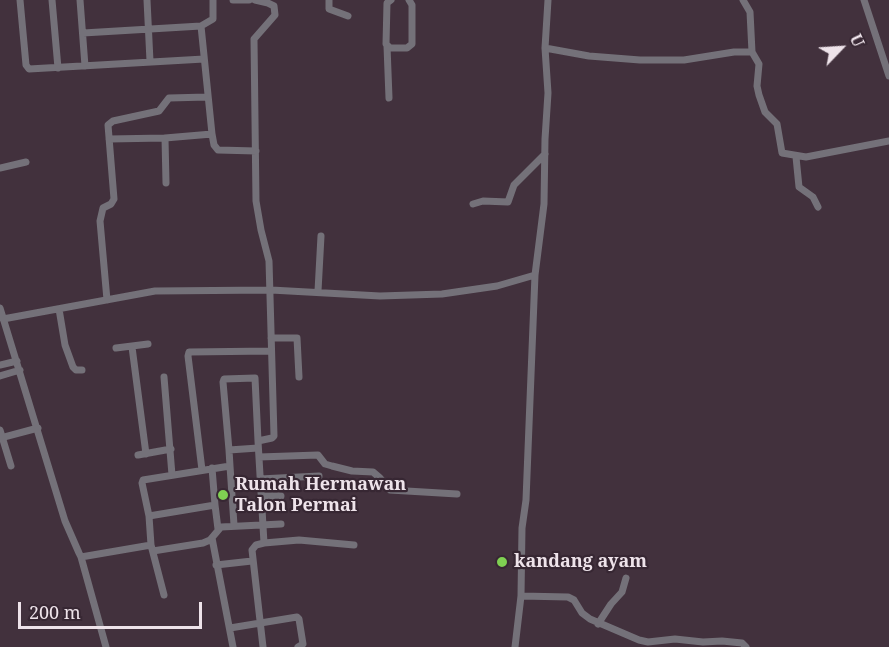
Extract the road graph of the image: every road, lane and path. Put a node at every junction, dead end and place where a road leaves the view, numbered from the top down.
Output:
1 (20, 0) edge
2 (52, 0) edge
3 (80, 0) edge
4 (147, 0) edge
5 (213, 0) edge
6 (233, 0) edge
7 (249, 0) edge
8 (255, 0) edge
9 (329, 0) edge
10 (391, 0) edge
11 (409, 0) edge
12 (548, 0) edge
13 (743, 0) edge
14 (864, 0) edge
15 (348, 16) dead end
16 (201, 26) junction
17 (149, 29) junction
18 (83, 33) junction
19 (387, 46) junction
20 (545, 48) junction
21 (752, 52) junction
22 (204, 58) junction
23 (150, 61) junction
24 (85, 66) junction
25 (58, 68) junction
26 (889, 76) edge
27 (207, 97) junction
28 (389, 98) dead end
29 (212, 134) junction
30 (165, 138) junction
31 (109, 139) junction
32 (889, 141) edge
33 (256, 151) junction
34 (544, 154) junction
35 (796, 157) junction
36 (26, 162) dead end
37 (0, 168) edge
38 (166, 183) dead end
39 (474, 204) dead end
40 (818, 207) dead end
41 (321, 237) dead end
42 (535, 275) junction
43 (272, 290) junction
44 (318, 291) junction
45 (107, 300) junction
46 (0, 309) edge
47 (59, 309) junction
48 (3, 319) junction
49 (271, 338) junction
50 (148, 344) dead end
51 (132, 347) junction
52 (116, 348) dead end
53 (271, 351) junction
54 (17, 362) junction
55 (0, 364) edge
56 (20, 370) junction
57 (82, 370) dead end
58 (0, 376) edge
59 (164, 377) dead end
60 (299, 377) dead end
61 (38, 428) junction
62 (1, 435) edge
63 (258, 444) junction
64 (171, 449) junction
65 (229, 450) junction
66 (260, 457) junction
67 (11, 466) dead end
68 (230, 466) junction
69 (212, 468) junction
70 (202, 470) junction
71 (172, 475) junction
72 (319, 476) dead end
73 (261, 480) junction
74 (457, 494) dead end
75 (261, 496) junction
76 (281, 496) dead end
77 (215, 505) junction
78 (149, 516) junction
79 (281, 524) dead end
80 (234, 525) junction
81 (263, 525) junction
82 (218, 529) junction
83 (212, 538) junction
84 (264, 543) junction
85 (354, 545) dead end
86 (152, 548) junction
87 (81, 557) junction
88 (252, 561) junction
89 (216, 565) junction
90 (626, 578) dead end
91 (164, 595) dead end
92 (521, 596) junction
93 (259, 623) junction
94 (598, 624) junction
95 (230, 628) junction
96 (106, 647) edge
97 (234, 647) edge
98 (263, 647) edge
99 (301, 647) edge
100 (516, 647) edge
101 (746, 647) edge

1 - 25 street
2 - 25 street
3 - 18 street
4 - 17 street
5 - 16 street
6 - 7 street
8 - 33 street
9 - 15 street
10 - 19 street
11 - 19 street
12 - 20 street
13 - 21 street
14 - 26 street
16 - 17 street
16 - 22 street
17 - 18 street
17 - 23 street
18 - 24 street
19 - 28 street
20 - 21 street
20 - 34 street
21 - 35 street
22 - 23 street
22 - 27 street
23 - 24 street
24 - 25 street
27 - 29 street
27 - 31 street
29 - 30 street
29 - 33 street
30 - 31 street
30 - 38 street
31 - 45 street
32 - 35 street
33 - 43 street
34 - 39 street
34 - 42 street
35 - 40 street
36 - 37 street
41 - 44 street
42 - 44 street
42 - 92 street
43 - 44 street
43 - 45 street
43 - 49 street
45 - 47 street
46 - 48 street
47 - 48 street
47 - 57 street
48 - 54 street
49 - 53 street
49 - 60 street
50 - 51 street
51 - 52 street
51 - 64 street
53 - 63 street
53 - 70 street
54 - 55 street
54 - 56 street
56 - 58 street
56 - 61 street
59 - 64 street
61 - 62 street
61 - 87 street
62 - 67 street
63 - 65 street
63 - 65 street
63 - 66 street
64 - 71 street
65 - 68 street
66 - 73 street
66 - 74 street
68 - 69 street
68 - 80 street
69 - 70 street
69 - 77 street
70 - 71 street
71 - 78 street
72 - 73 street
73 - 75 street
75 - 76 street
75 - 81 street
77 - 78 street
77 - 82 street
78 - 86 street
79 - 81 street
80 - 81 street
80 - 82 street
81 - 84 street
82 - 83 street
83 - 86 street
83 - 89 street
84 - 85 street
84 - 88 street
86 - 87 street
86 - 91 street
87 - 96 street
88 - 89 street
88 - 93 street
89 - 95 street
90 - 94 street
92 - 94 street
92 - 100 street
93 - 95 street
93 - 98 street
93 - 99 street
94 - 101 street
95 - 97 street

